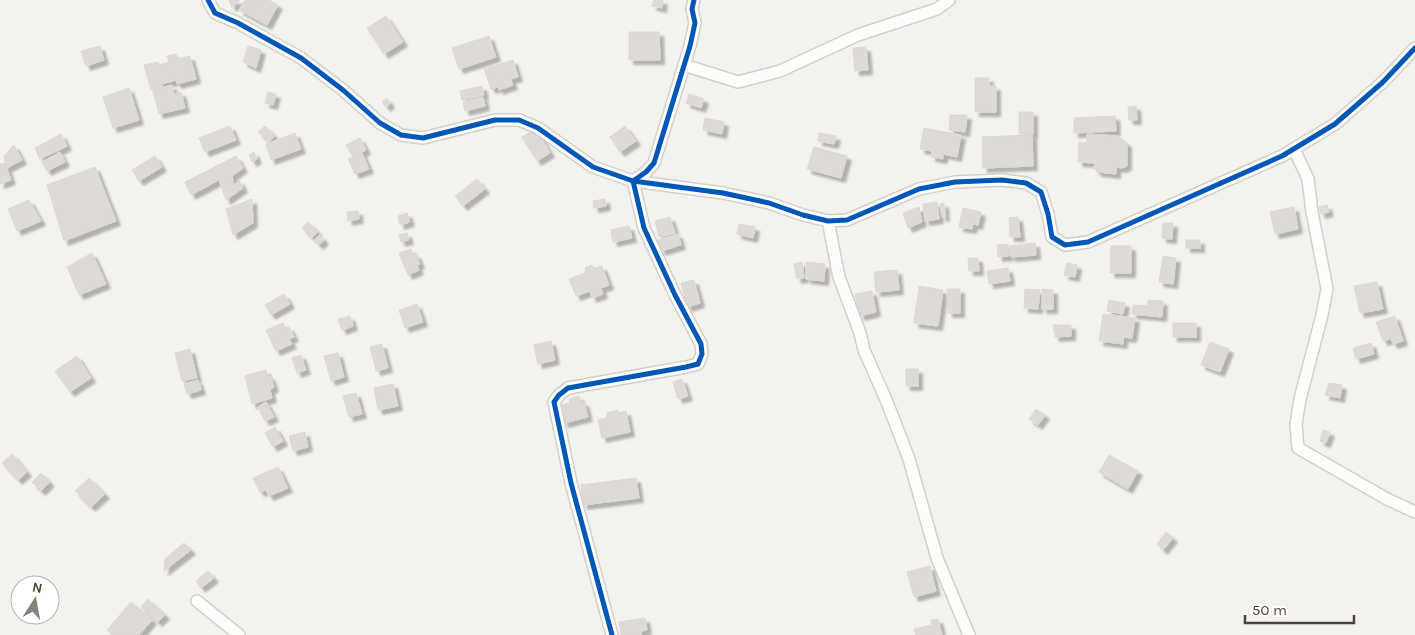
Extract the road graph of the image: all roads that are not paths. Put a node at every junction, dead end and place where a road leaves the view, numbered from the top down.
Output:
1 (208, 0) edge
2 (694, 0) edge
3 (949, 0) edge
4 (1415, 48) edge
5 (684, 65) junction
6 (1294, 149) junction
7 (633, 181) junction
8 (828, 221) junction
9 (1415, 512) edge
10 (196, 601) dead end
11 (239, 635) edge
12 (612, 635) edge
13 (970, 635) edge

1 - 7 street
2 - 5 street
3 - 5 street
4 - 6 street
5 - 7 street
6 - 8 street
6 - 9 street
7 - 8 street
7 - 12 street
8 - 13 street
10 - 11 street

